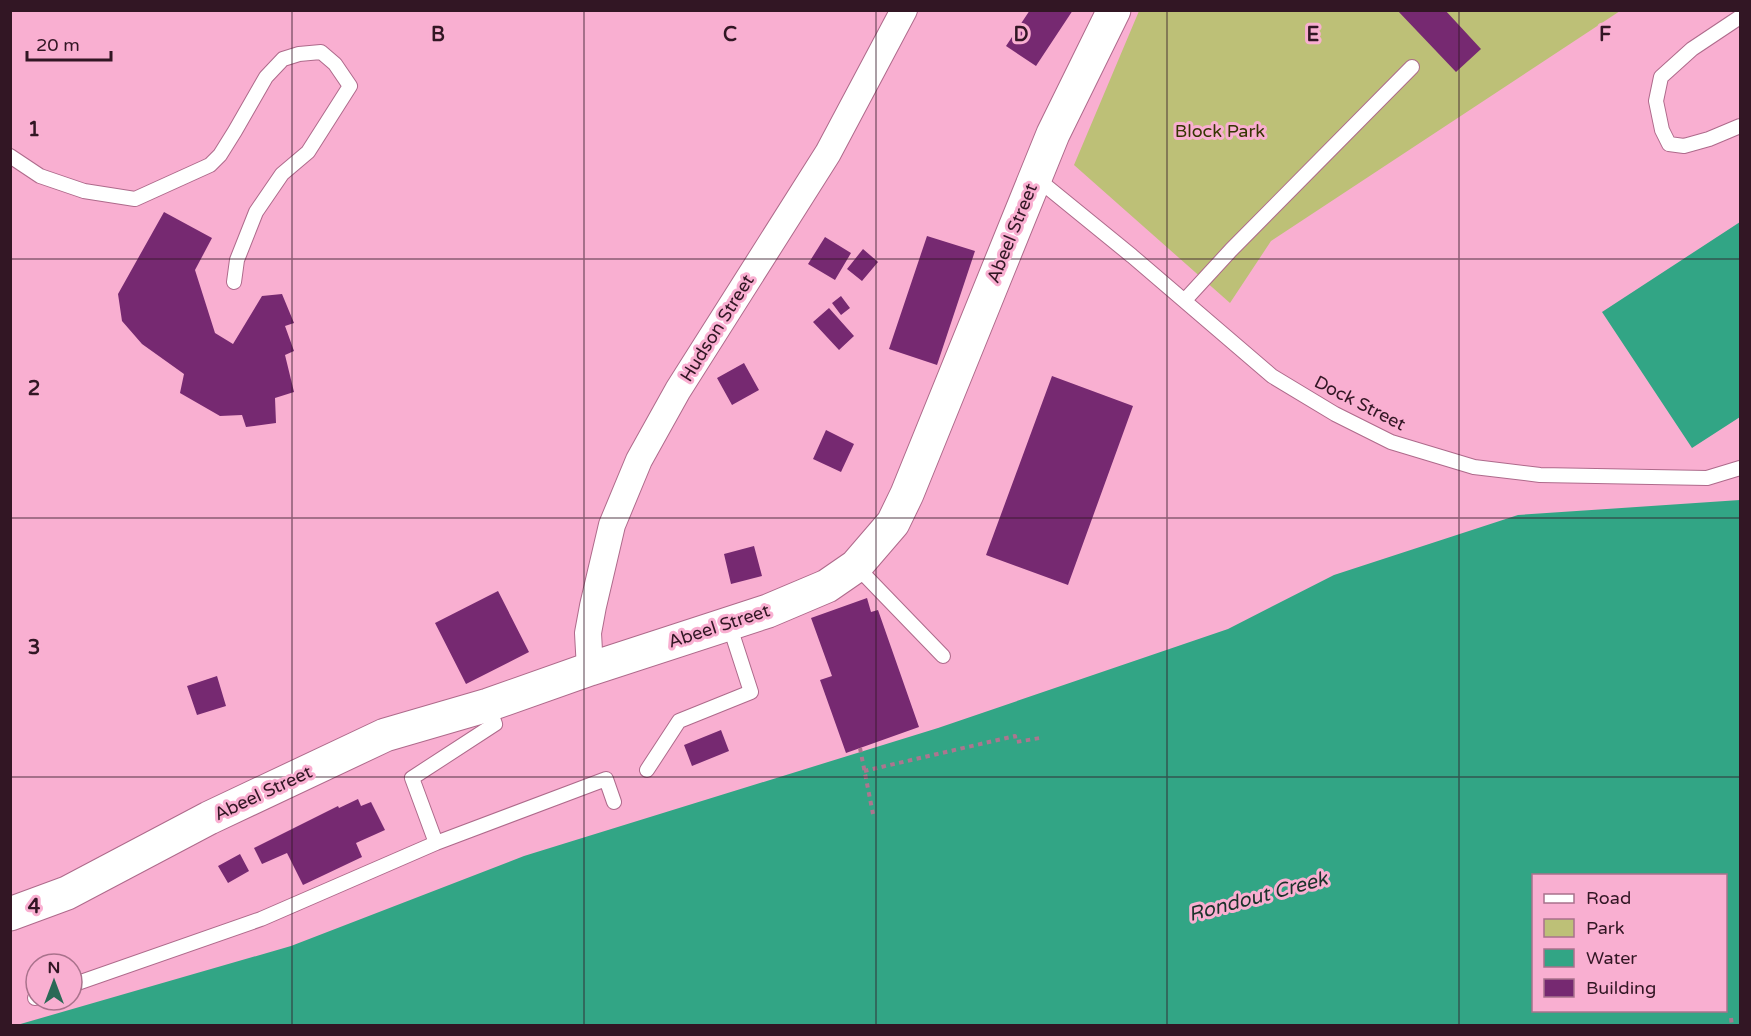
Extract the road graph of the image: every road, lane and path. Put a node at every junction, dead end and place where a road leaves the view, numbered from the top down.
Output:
1 (904, 10) edge
2 (1114, 10) edge
3 (1740, 17) edge
4 (1412, 67) dead end
5 (1740, 126) edge
6 (10, 156) edge
7 (1035, 177) junction
8 (234, 282) dead end
9 (1185, 300) junction
10 (1740, 468) edge
11 (856, 566) junction
12 (729, 624) junction
13 (943, 656) dead end
14 (590, 669) junction
15 (488, 705) junction
16 (1040, 738) dead end
17 (860, 748) dead end
18 (647, 770) dead end
19 (864, 771) junction
20 (614, 802) dead end
21 (873, 814) dead end
22 (436, 843) junction
23 (10, 914) edge
24 (84, 981) edge
25 (1731, 1018) dead end
26 (1732, 1026) edge

1 - 14 street, Hudson Street
2 - 7 street, Abeel Street
3 - 5 lane
4 - 9 lane
6 - 8 lane
7 - 9 lane, Dock Street
7 - 11 street, Abeel Street
9 - 10 lane, Dock Street
11 - 12 street, Abeel Street
11 - 13 lane
12 - 14 street, Abeel Street
12 - 18 lane
14 - 15 street, Abeel Street
15 - 22 lane
15 - 23 street, Abeel Street
16 - 19 path
17 - 19 path
19 - 21 path
20 - 22 lane
22 - 24 lane
25 - 26 path

